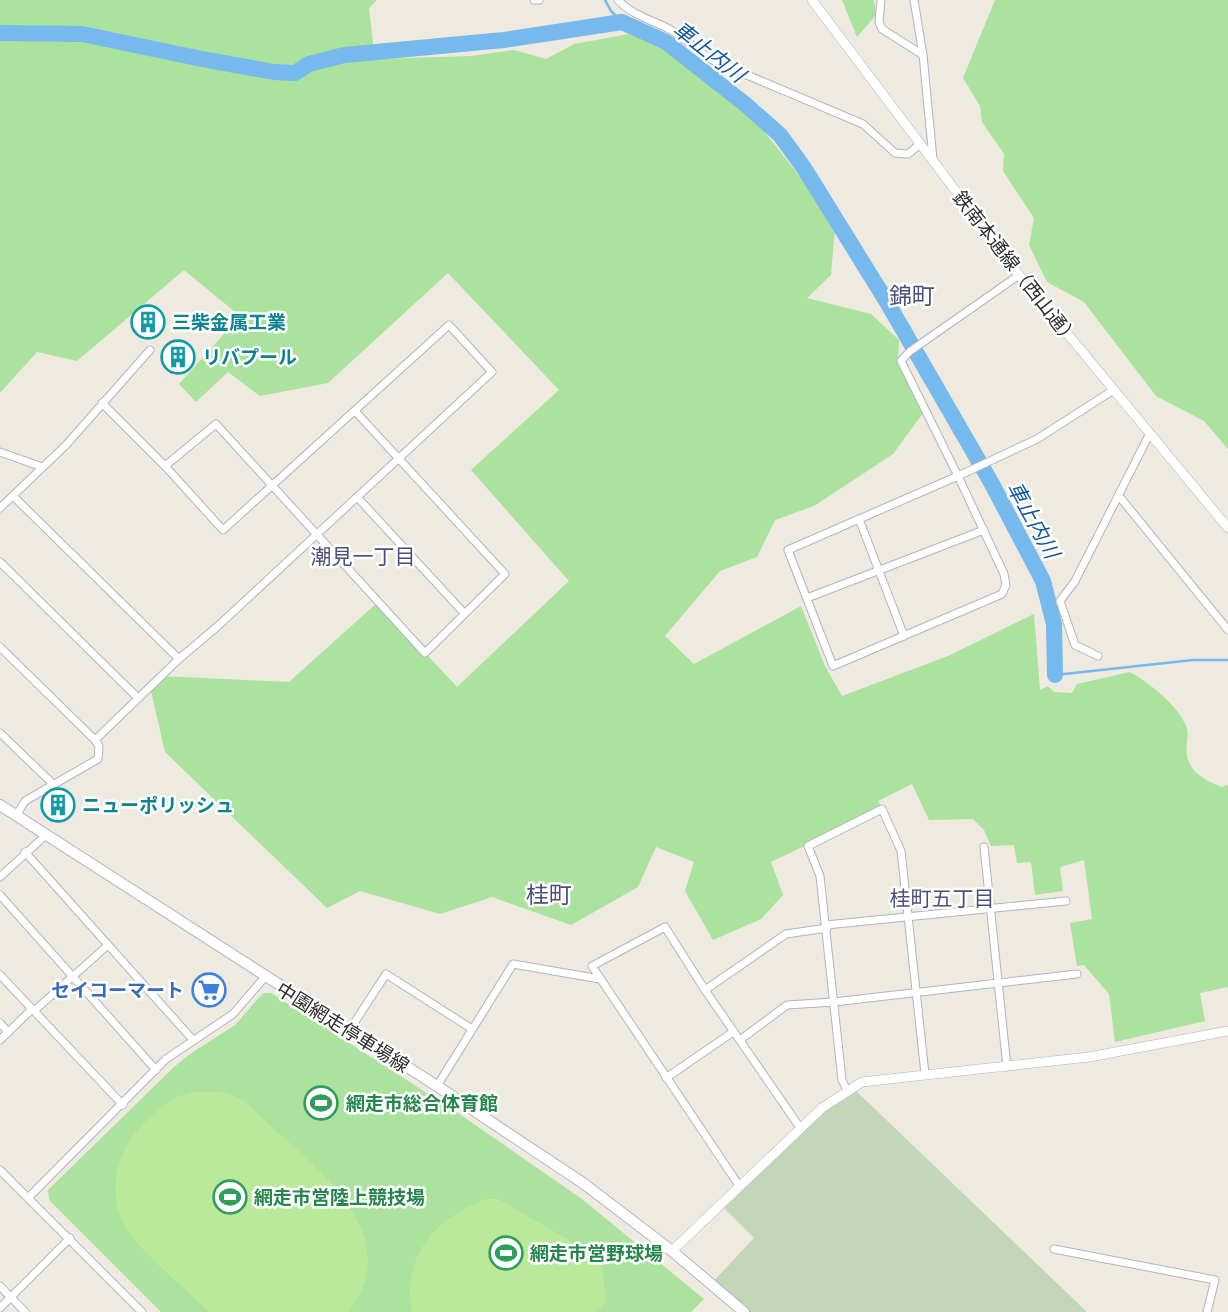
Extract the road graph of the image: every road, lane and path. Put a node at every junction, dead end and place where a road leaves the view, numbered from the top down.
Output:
1 (618, 0) edge
2 (811, 0) edge
3 (881, 0) edge
4 (914, 0) edge
5 (923, 55) junction
6 (919, 145) junction
7 (933, 160) junction
8 (1019, 275) junction
9 (149, 350) dead end
10 (1112, 391) junction
11 (102, 403) junction
12 (355, 411) junction
13 (1149, 435) junction
14 (0, 453) edge
15 (399, 459) junction
16 (43, 467) junction
17 (165, 467) junction
18 (958, 476) junction
19 (272, 486) junction
20 (13, 496) junction
21 (1119, 496) junction
22 (357, 497) junction
23 (0, 508) edge
24 (859, 519) junction
25 (1228, 528) edge
26 (984, 530) junction
27 (316, 534) junction
28 (0, 562) edge
29 (879, 570) junction
30 (807, 598) junction
31 (464, 614) junction
32 (1228, 630) edge
33 (904, 636) junction
34 (0, 647) edge
35 (1098, 656) dead end
36 (179, 659) junction
37 (138, 698) junction
38 (0, 733) edge
39 (95, 740) junction
40 (53, 784) junction
41 (0, 805) edge
42 (16, 816) junction
43 (46, 835) junction
44 (984, 848) dead end
45 (25, 852) junction
46 (0, 877) edge
47 (0, 895) edge
48 (1066, 901) dead end
49 (990, 909) junction
50 (909, 917) junction
51 (827, 927) junction
52 (108, 945) junction
53 (1077, 974) dead end
54 (0, 975) edge
55 (72, 976) junction
56 (265, 977) junction
57 (600, 979) junction
58 (998, 983) junction
59 (705, 990) junction
60 (917, 992) junction
61 (834, 1002) junction
62 (33, 1010) junction
63 (0, 1023) edge
64 (472, 1029) junction
65 (349, 1031) junction
66 (1228, 1031) edge
67 (8, 1032) junction
68 (733, 1032) junction
69 (0, 1040) edge
70 (192, 1040) junction
71 (740, 1040) junction
72 (1007, 1067) junction
73 (156, 1070) junction
74 (925, 1074) junction
75 (666, 1078) junction
76 (438, 1086) junction
77 (846, 1090) junction
78 (123, 1105) junction
79 (801, 1129) junction
80 (0, 1170) edge
81 (740, 1187) junction
82 (29, 1197) junction
83 (70, 1238) junction
84 (1054, 1249) dead end
85 (672, 1251) junction
86 (0, 1286) edge
87 (11, 1297) junction
88 (0, 1308) edge
89 (25, 1312) edge
90 (142, 1312) edge
91 (744, 1312) edge
92 (1207, 1312) edge

1 - 6 street
2 - 6 street, 鉄南本通線（西山通）
3 - 5 street
4 - 5 street
5 - 7 street
6 - 7 street, 鉄南本通線（西山通）
7 - 8 street, 鉄南本通線（西山通）
8 - 10 street, 鉄南本通線（西山通）
8 - 18 street
9 - 11 street
10 - 13 street, 鉄南本通線（西山通）
10 - 18 street
11 - 16 street
11 - 17 street
12 - 15 street
12 - 15 street
12 - 19 street
13 - 21 street
13 - 25 street, 鉄南本通線（西山通）
14 - 16 street
15 - 22 street
15 - 31 street
16 - 20 street
17 - 19 street
17 - 19 street
18 - 24 street
18 - 26 street
19 - 27 street
20 - 23 street
20 - 36 street
21 - 32 street
21 - 35 street
22 - 27 street
22 - 31 street
24 - 29 street
24 - 30 street
26 - 29 street
26 - 33 street
27 - 31 street
27 - 36 street
28 - 37 street
29 - 30 street
29 - 33 street
30 - 33 street
34 - 39 street
36 - 37 street
37 - 39 street
38 - 40 street
39 - 40 street
40 - 42 street
41 - 42 main road, 中園網走停車場線
42 - 43 main road, 中園網走停車場線
43 - 45 street
43 - 56 main road, 中園網走停車場線
44 - 49 street
45 - 46 street
45 - 52 street
47 - 55 street
48 - 49 street
49 - 50 street
49 - 58 street
50 - 51 street
50 - 51 street
50 - 60 street
51 - 59 street
51 - 61 street
52 - 55 street
52 - 70 street
53 - 58 street
54 - 62 street
55 - 62 street
55 - 73 street
56 - 65 main road, 中園網走停車場線
56 - 70 street
57 - 59 street
57 - 64 street
57 - 75 street
58 - 60 street
58 - 72 street
59 - 68 street
60 - 61 street
60 - 74 street
61 - 71 street
61 - 77 street
62 - 67 street
62 - 78 street
63 - 67 street
64 - 65 street
64 - 76 street
65 - 76 main road, 中園網走停車場線
66 - 72 street
67 - 69 street
68 - 71 street
68 - 75 street
70 - 73 street
71 - 79 street
72 - 74 street
73 - 78 street
74 - 77 street
75 - 81 street
76 - 85 main road, 中園網走停車場線
77 - 79 street
78 - 82 street
79 - 81 street
80 - 82 street
81 - 85 street
82 - 83 street
83 - 87 street
83 - 90 street
84 - 92 street
85 - 91 main road, 中園網走停車場線
86 - 87 street
87 - 88 street
87 - 89 street

